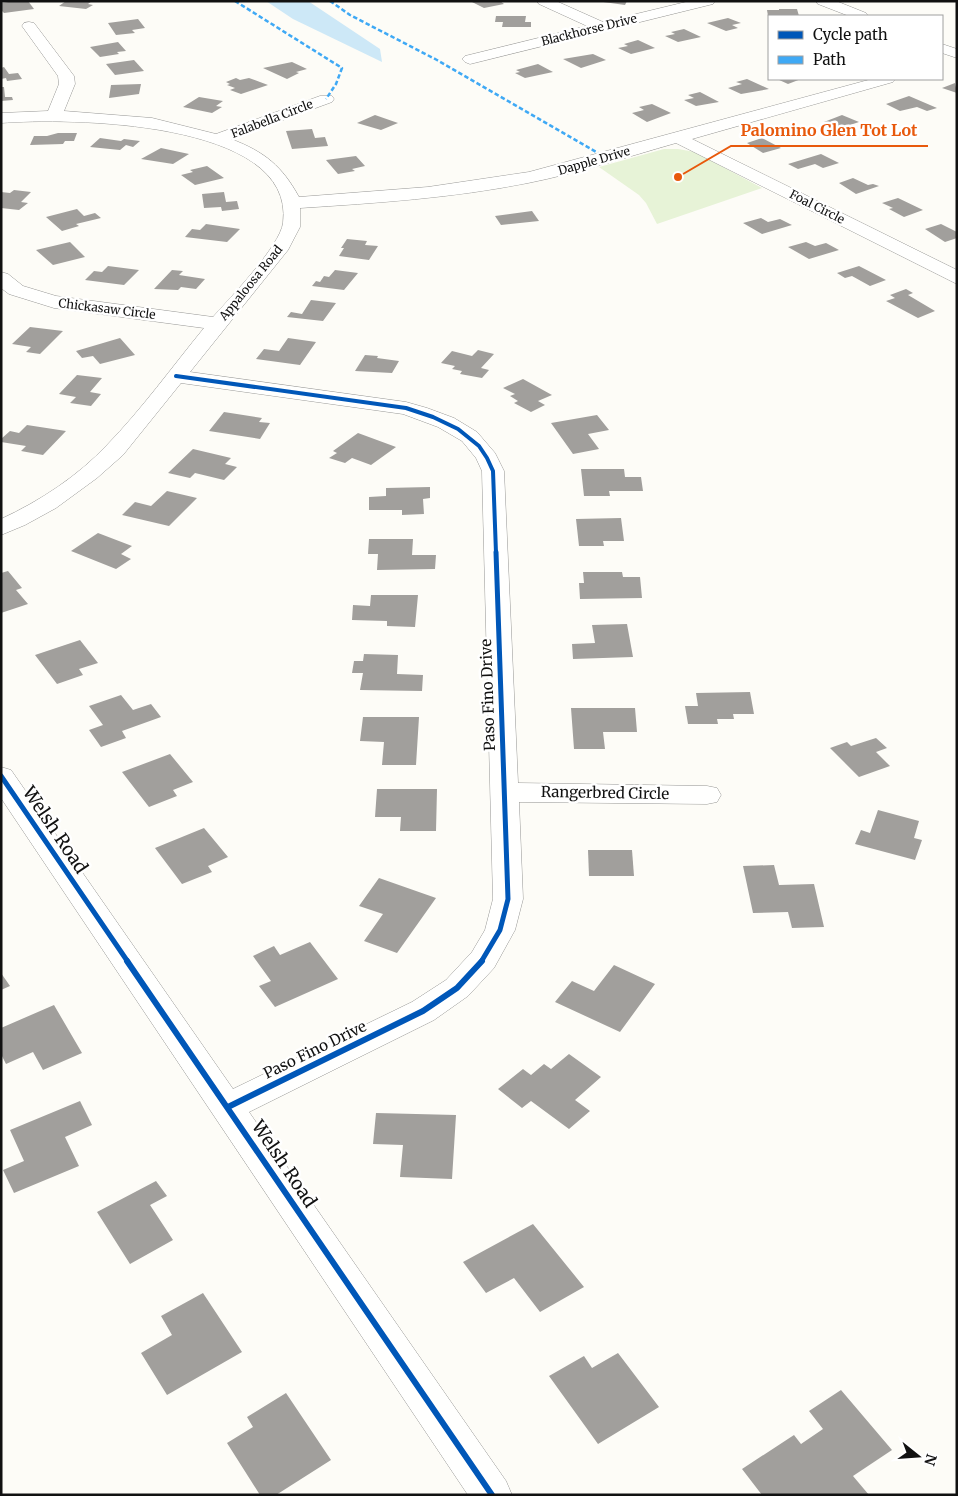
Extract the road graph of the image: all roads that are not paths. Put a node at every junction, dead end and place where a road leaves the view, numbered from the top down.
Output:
1 (544, 1) edge
2 (708, 1) edge
3 (823, 1) edge
4 (858, 15) edge
5 (29, 26) dead end
6 (601, 27) junction
7 (943, 48) edge
8 (957, 54) edge
9 (470, 59) dead end
10 (957, 60) edge
11 (943, 64) edge
12 (884, 80) edge
13 (326, 98) dead end
14 (54, 116) junction
15 (1, 118) edge
16 (676, 137) junction
17 (217, 140) junction
18 (292, 202) junction
19 (1, 278) edge
20 (957, 278) edge
21 (219, 324) junction
22 (176, 376) junction
23 (1, 528) edge
24 (1, 776) edge
25 (504, 792) junction
26 (707, 795) dead end
27 (228, 1107) junction
28 (492, 1495) edge

1 - 6 street
2 - 6 street, Blackhorse Drive
3 - 4 street
5 - 14 street
6 - 9 street, Blackhorse Drive
7 - 8 street
10 - 11 street
12 - 16 street, Dapple Drive
13 - 17 street, Falabella Circle
14 - 15 street
14 - 17 street
16 - 18 street, Dapple Drive
16 - 20 street, Foal Circle
17 - 18 street
18 - 21 street, Appaloosa Road
19 - 21 street, Chickasaw Circle
21 - 22 street, Appaloosa Road
22 - 23 street, Appaloosa Road
22 - 25 street, Paso Fino Drive
24 - 27 street, Welsh Road
25 - 26 street, Rangerbred Circle
25 - 27 street, Paso Fino Drive
27 - 28 street, Welsh Road

